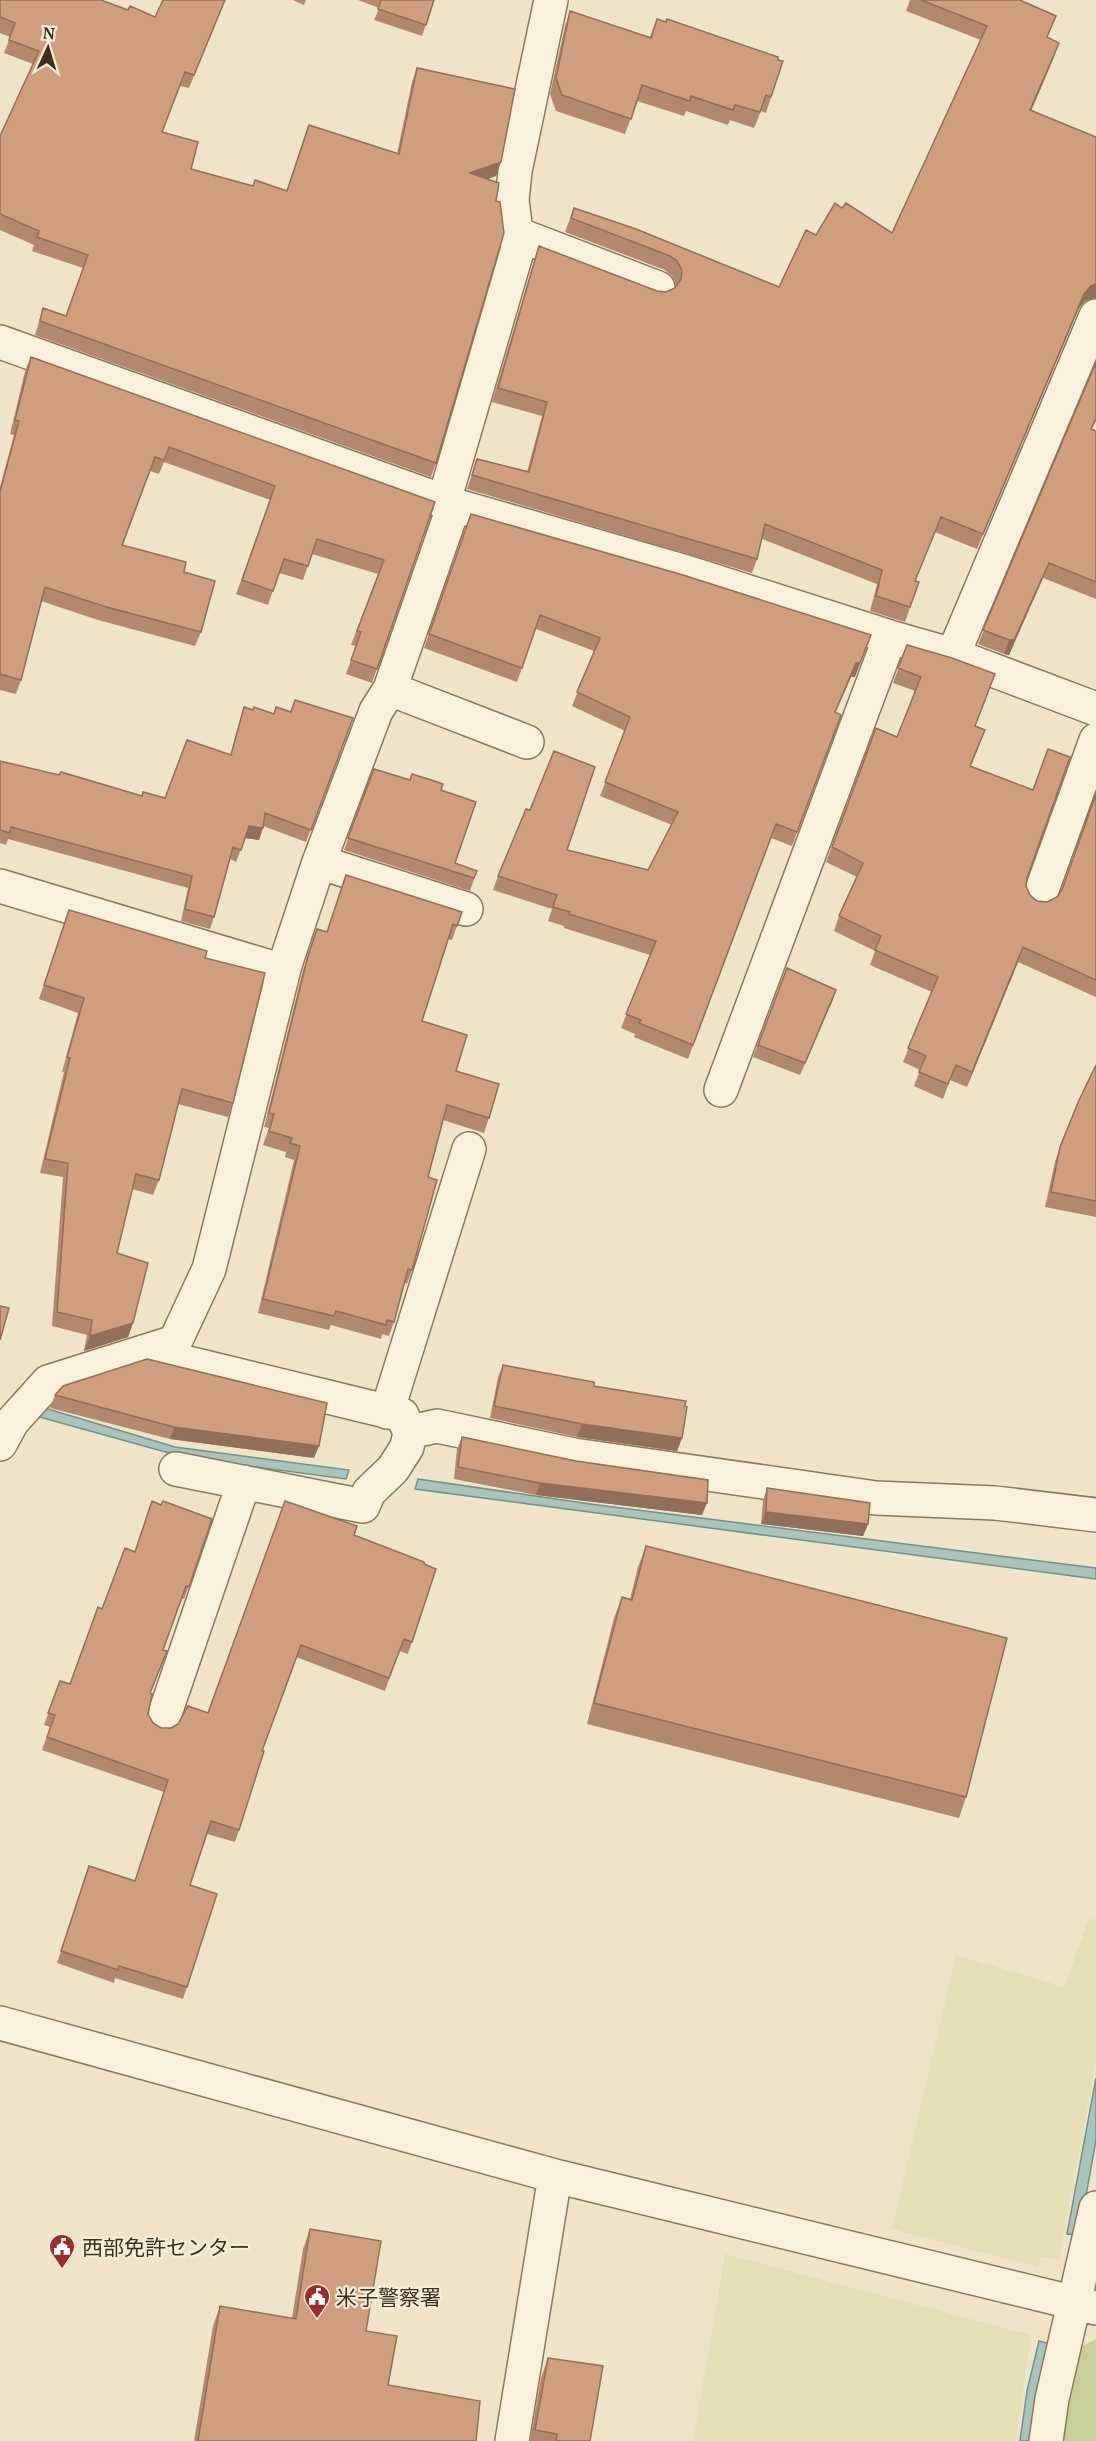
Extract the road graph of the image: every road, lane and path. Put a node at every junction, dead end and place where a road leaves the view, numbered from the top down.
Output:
1 (551, 0) edge
2 (517, 234) junction
3 (658, 288) dead end
4 (1096, 316) edge
5 (0, 342) edge
6 (449, 503) junction
7 (890, 638) junction
8 (953, 655) junction
9 (390, 689) junction
10 (1096, 709) edge
11 (1096, 740) edge
12 (527, 742) dead end
13 (319, 862) junction
14 (0, 886) edge
15 (1039, 898) dead end
16 (466, 909) dead end
17 (283, 971) junction
18 (721, 1090) dead end
19 (469, 1149) dead end
20 (143, 1352) junction
21 (8, 1413) edge
22 (399, 1422) junction
23 (0, 1444) edge
24 (176, 1469) dead end
25 (244, 1482) junction
26 (1096, 1515) edge
27 (162, 1722) dead end
28 (0, 2023) edge
29 (555, 2176) junction
30 (1096, 2208) edge
31 (1086, 2305) edge
32 (512, 2441) edge
33 (1046, 2441) edge

1 - 2 street
2 - 3 street
2 - 6 street
4 - 8 street
5 - 6 street
6 - 7 street
6 - 9 street
7 - 8 street
7 - 18 street
8 - 10 street
9 - 12 street
9 - 13 street
11 - 15 street
13 - 16 street
13 - 17 street
14 - 17 street
17 - 20 street
19 - 22 street
20 - 21 street
20 - 22 street
21 - 23 street
22 - 25 street
22 - 26 street
24 - 25 street
25 - 27 street
28 - 29 street
29 - 31 street
29 - 32 street
30 - 31 street
31 - 33 street

